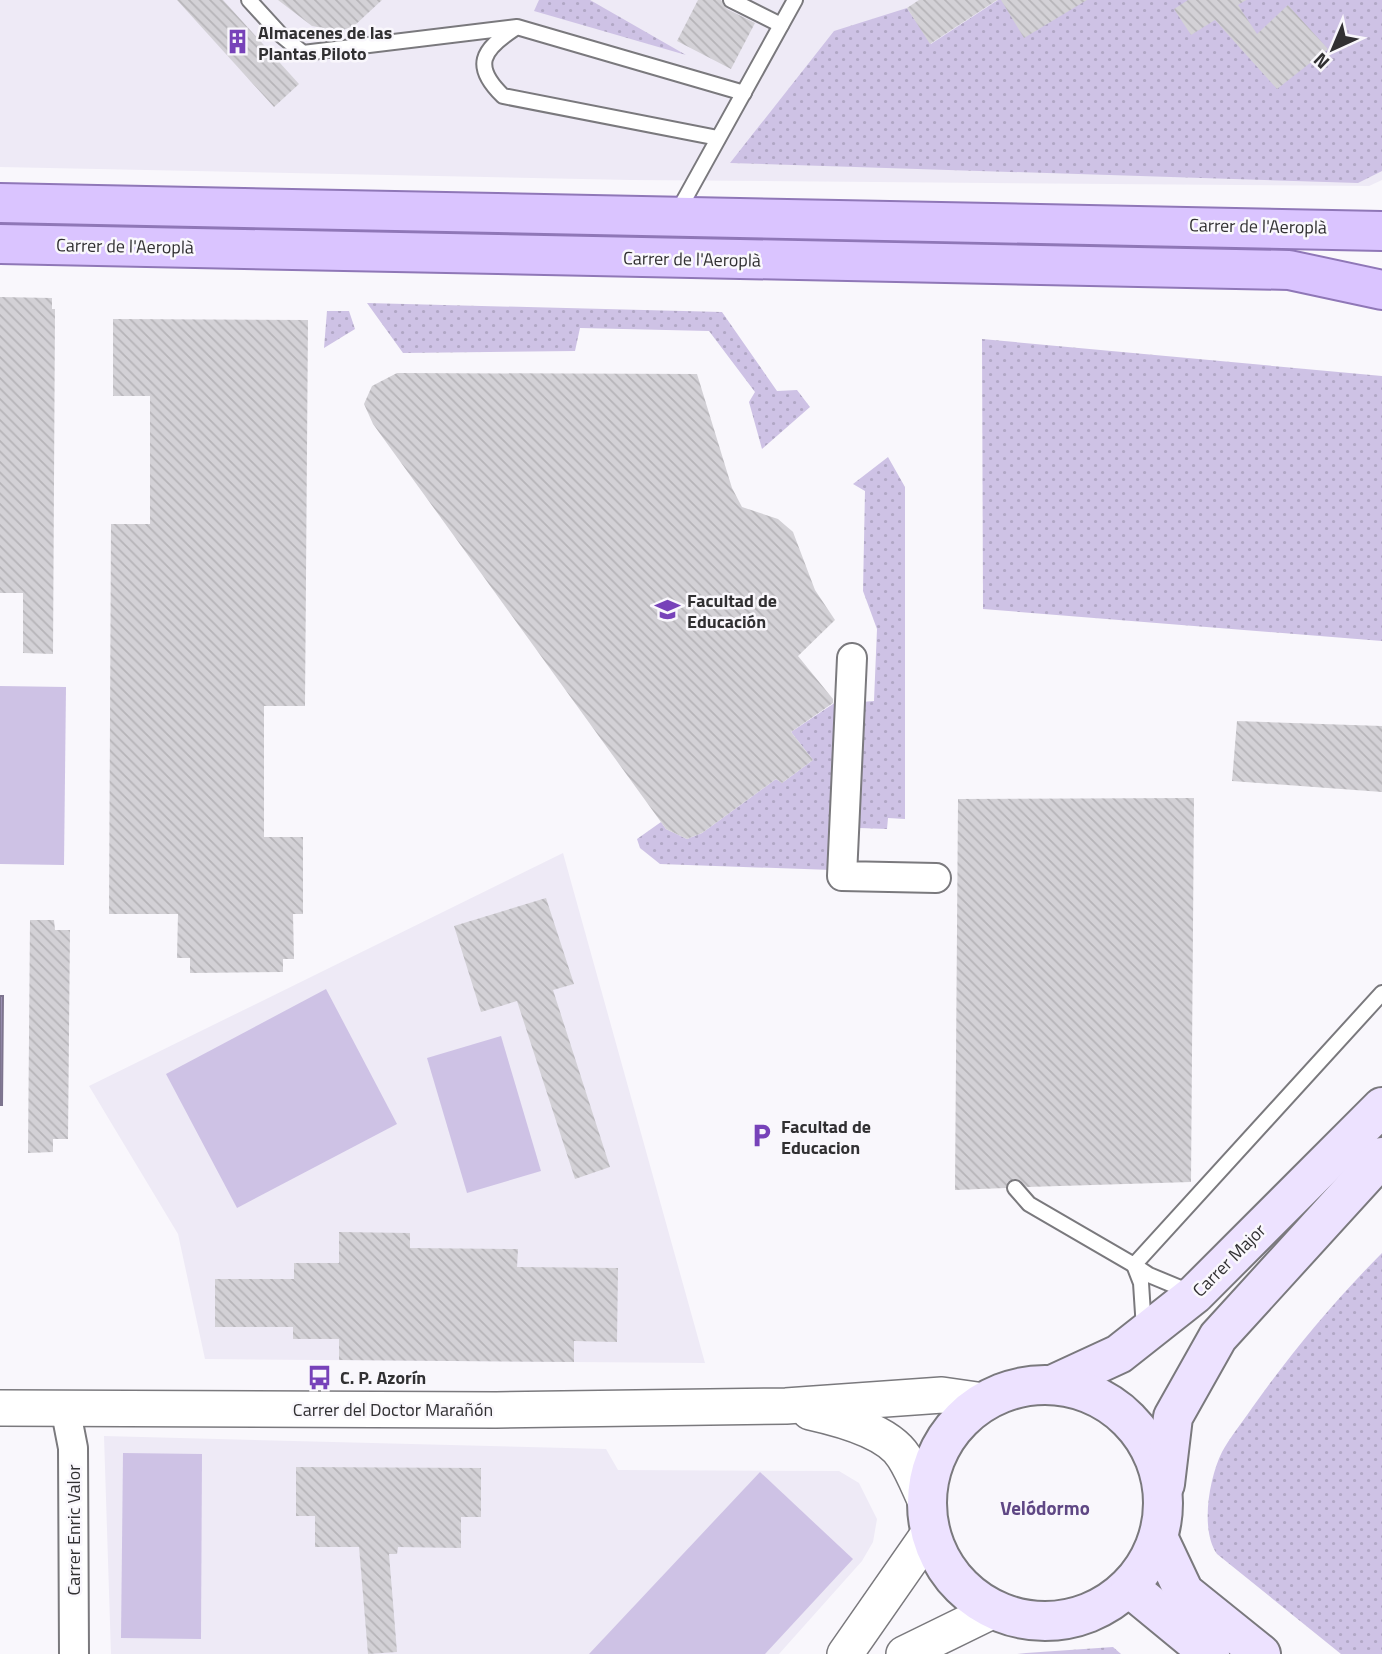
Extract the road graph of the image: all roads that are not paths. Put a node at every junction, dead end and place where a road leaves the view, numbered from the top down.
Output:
1 (249, 0) edge
2 (731, 0) edge
3 (796, 0) edge
4 (781, 25) junction
5 (517, 27) junction
6 (744, 93) junction
7 (718, 138) junction
8 (0, 202) edge
9 (676, 215) junction
10 (1382, 223) edge
11 (1320, 227) junction
12 (1382, 231) edge
13 (0, 244) edge
14 (1382, 290) edge
15 (852, 658) dead end
16 (936, 878) dead end
17 (1382, 993) edge
18 (1382, 1107) edge
19 (1382, 1157) edge
20 (1016, 1188) dead end
21 (1135, 1265) junction
22 (1195, 1294) junction
23 (1144, 1334) junction
24 (1054, 1384) junction
25 (984, 1401) junction
26 (786, 1406) junction
27 (0, 1408) edge
28 (65, 1408) junction
29 (1164, 1493) junction
30 (928, 1517) junction
31 (1159, 1539) junction
32 (1130, 1588) junction
33 (994, 1611) junction
34 (74, 1654) edge
35 (845, 1654) edge
36 (904, 1654) edge
37 (1210, 1654) edge
38 (1261, 1654) edge

1 - 5 lane
2 - 4 lane
3 - 4 lane
4 - 6 lane
5 - 6 lane
5 - 7 lane
6 - 7 lane
7 - 9 lane
8 - 9 main road, Carrer de l'Aeroplà
9 - 11 main road, Carrer de l'Aeroplà
10 - 11 main road
11 - 12 main road, Carrer de l'Aeroplà
13 - 14 main road, Carrer de l'Aeroplà
15 - 16 street
17 - 21 lane
18 - 22 main road, Carrer Major
19 - 29 main road
20 - 21 lane
21 - 22 lane
21 - 23 lane
22 - 23 main road, Carrer Major
23 - 24 main road, Carrer Major
24 - 25 main road
24 - 29 main road
25 - 26 street
25 - 30 main road
26 - 28 street, Carrer del Doctor Marañón
26 - 30 street
27 - 28 street, Carrer del Doctor Marañón
28 - 34 street, Carrer Enric Valor
29 - 31 main road
30 - 33 main road
30 - 35 street
31 - 32 main road
31 - 38 main road
32 - 33 main road
32 - 37 main road
33 - 36 street

